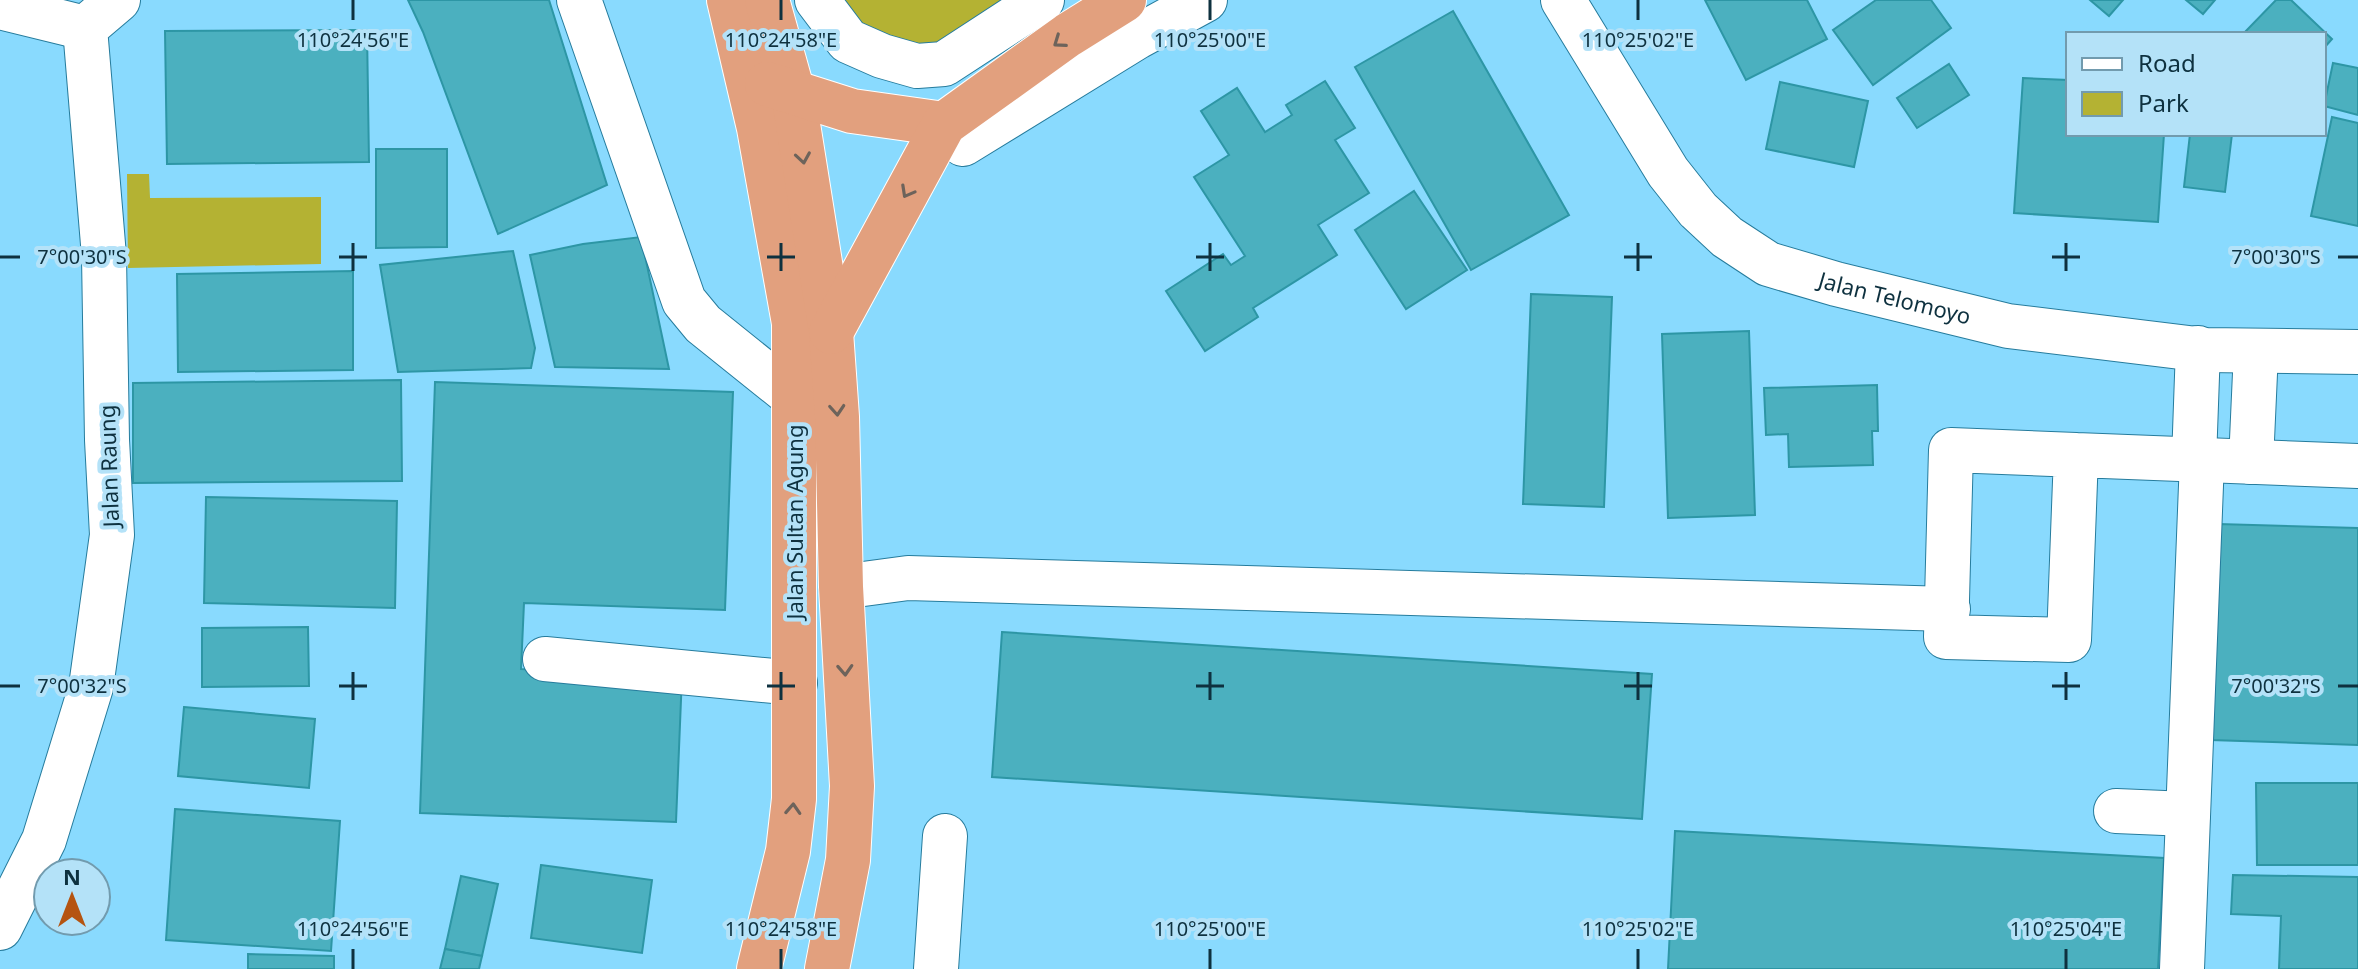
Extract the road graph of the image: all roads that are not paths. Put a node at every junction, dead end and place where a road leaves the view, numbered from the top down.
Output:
1 (118, 0) edge
2 (579, 0) edge
3 (729, 0) edge
4 (767, 0) edge
5 (817, 0) edge
6 (1042, 0) edge
7 (1124, 0) edge
8 (1205, 0) edge
9 (1563, 0) edge
10 (0, 7) edge
11 (85, 28) junction
12 (746, 77) junction
13 (793, 93) junction
14 (944, 124) junction
15 (831, 332) junction
16 (2198, 348) junction
17 (2256, 351) junction
18 (2358, 352) edge
19 (794, 397) junction
20 (2076, 455) junction
21 (2198, 460) junction
22 (2251, 462) junction
23 (2358, 466) edge
24 (841, 587) junction
25 (1948, 609) junction
26 (545, 659) dead end
27 (795, 683) junction
28 (2116, 811) dead end
29 (2188, 814) junction
30 (945, 836) dead end
31 (0, 928) edge
32 (759, 969) edge
33 (827, 969) edge
34 (936, 969) edge
35 (2182, 969) edge

1 - 11 street
2 - 19 street
3 - 12 highway, Jalan Sultan Agung
4 - 13 highway, Jalan Sultan Agung
5 - 6 street
7 -> 14 highway
8 - 14 street
9 - 16 street, Jalan Telomoyo
10 - 11 street
11 - 31 street, Jalan Raung
12 - 13 highway
12 - 19 highway, Jalan Sultan Agung
13 - 14 highway
13 -> 15 highway, Jalan Sultan Agung
14 -> 15 highway
15 -> 24 highway, Jalan Sultan Agung
16 - 17 street, Jalan Telomoyo
16 - 21 street
17 - 18 street, Jalan Telomoyo
17 - 22 street
19 - 27 highway, Jalan Sultan Agung
20 - 21 street
20 - 25 street
20 - 25 street
21 - 22 street
21 - 29 street
22 - 23 street
24 - 25 street
24 -> 33 highway, Jalan Sultan Agung
26 - 27 street
32 -> 27 highway, Jalan Sultan Agung
28 - 29 street
29 - 35 street
30 - 34 street

